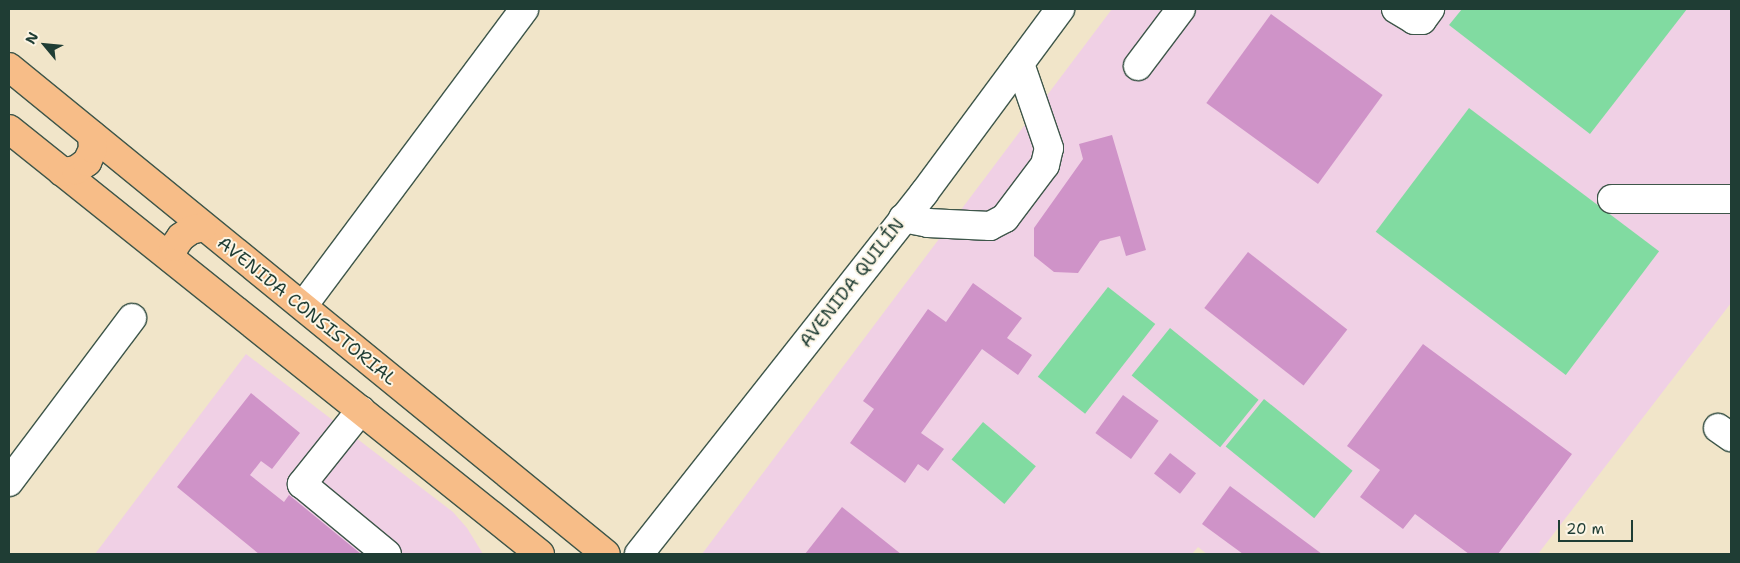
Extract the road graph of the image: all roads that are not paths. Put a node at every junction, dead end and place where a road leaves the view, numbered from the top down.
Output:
1 (524, 9) edge
2 (1060, 9) edge
3 (1181, 9) edge
4 (1396, 9) edge
5 (1430, 9) edge
6 (1020, 64) junction
7 (1138, 66) dead end
8 (9, 67) edge
9 (9, 129) edge
10 (92, 135) junction
11 (62, 172) junction
12 (1612, 199) dead end
13 (1731, 199) edge
14 (903, 218) junction
15 (203, 227) junction
16 (172, 259) junction
17 (303, 306) junction
18 (132, 318) dead end
19 (361, 410) junction
20 (9, 482) edge
21 (476, 502) junction
22 (387, 554) edge
23 (512, 554) edge
24 (540, 554) edge
25 (606, 554) edge
26 (639, 554) edge

1 - 17 street
2 - 6 street, AVENIDA QUILÍN
3 - 7 street
4 - 5 street
6 - 14 street, AVENIDA QUILÍN
6 - 14 street
8 - 10 main road, AVENIDA CONSISTORIAL
9 - 11 main road
10 - 11 main road
10 - 15 main road, AVENIDA CONSISTORIAL
11 - 16 main road
12 - 13 street
14 - 26 street, AVENIDA QUILÍN
15 - 16 main road
15 - 17 main road, AVENIDA CONSISTORIAL
16 - 19 main road
17 - 25 main road, AVENIDA CONSISTORIAL
18 - 20 street
19 - 21 main road
19 - 22 street
21 - 23 main road
21 - 24 main road

